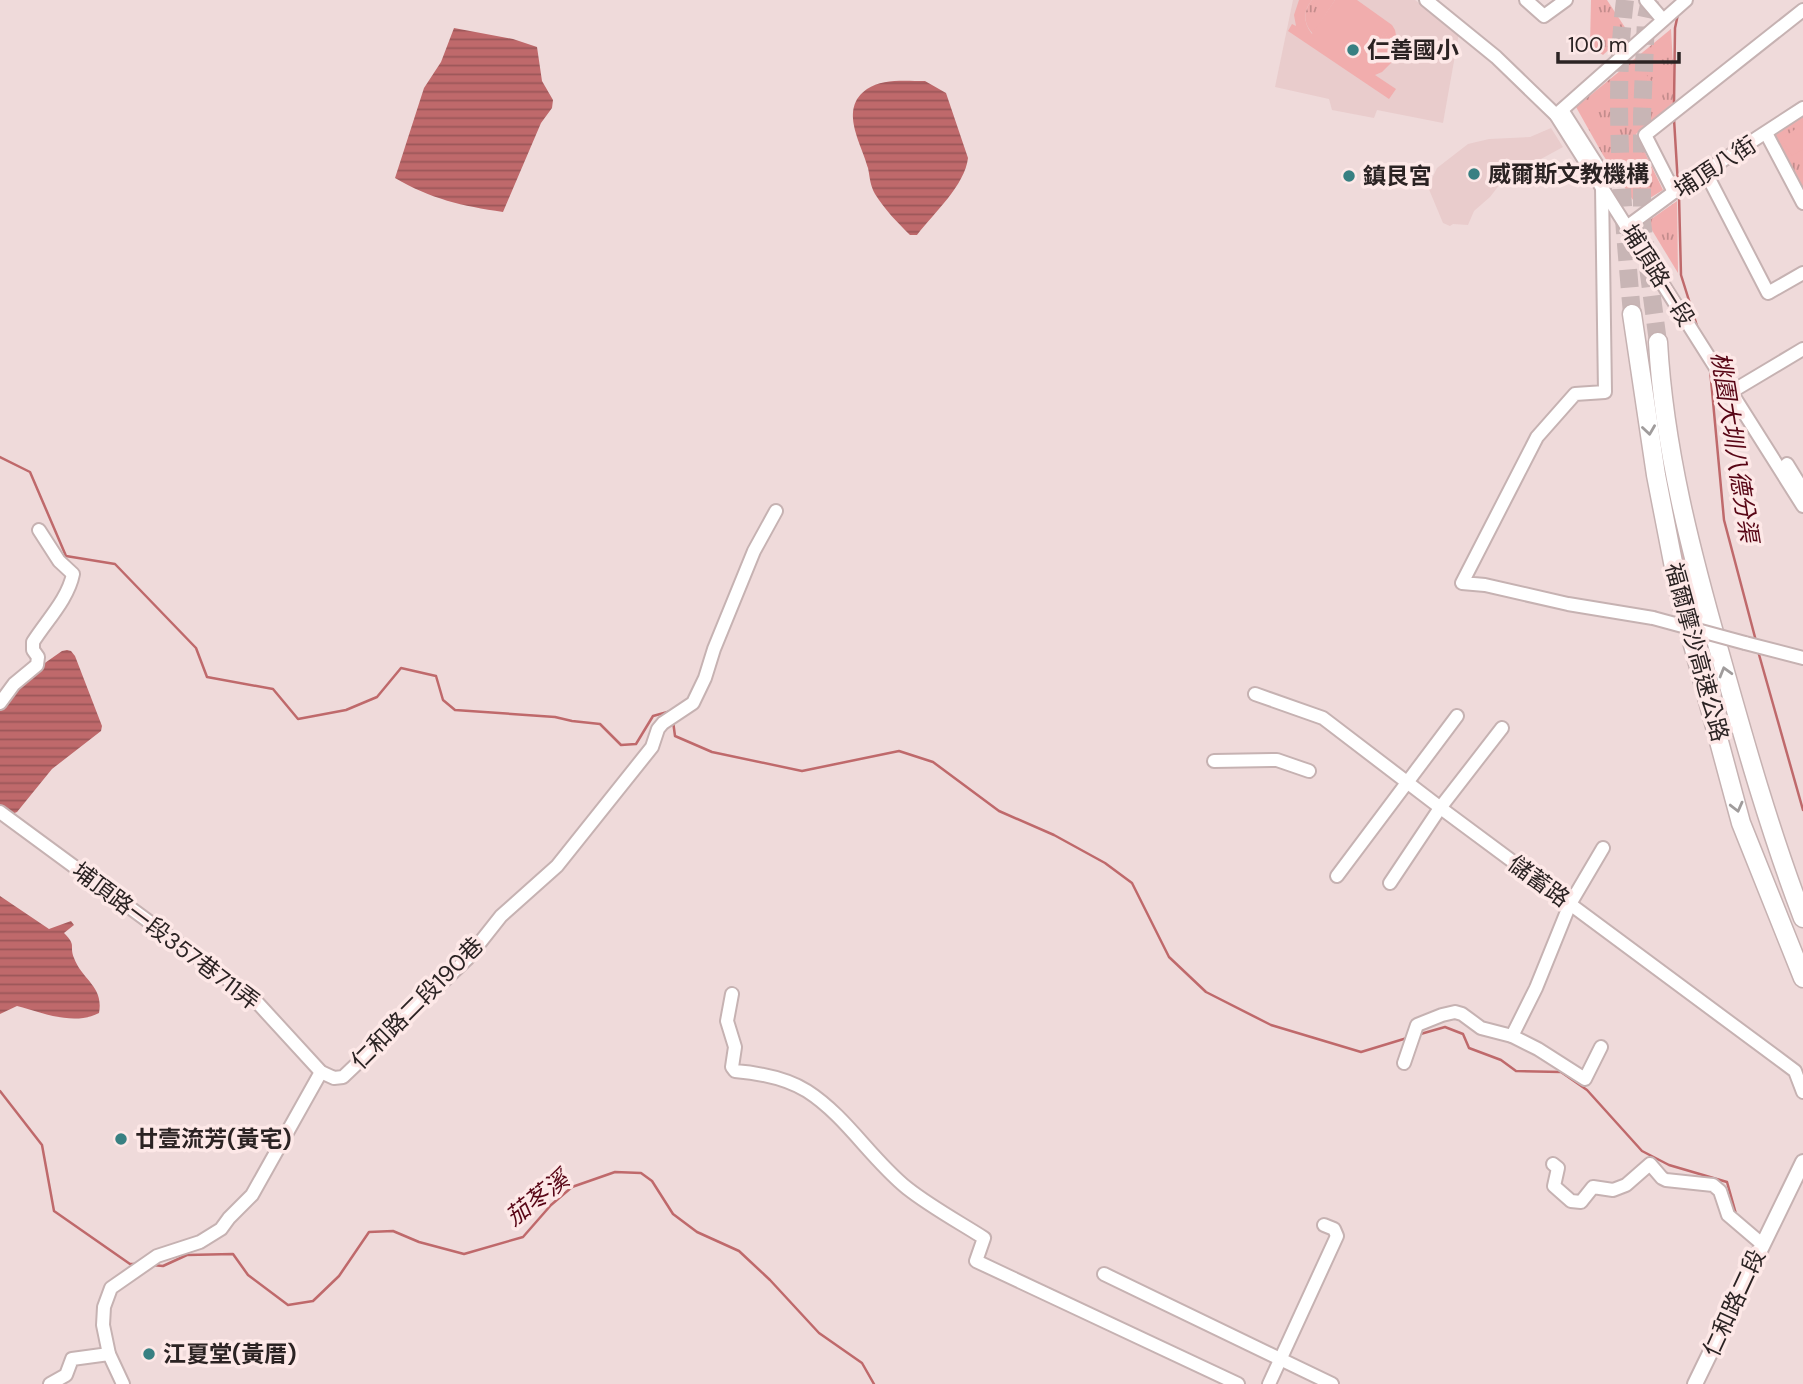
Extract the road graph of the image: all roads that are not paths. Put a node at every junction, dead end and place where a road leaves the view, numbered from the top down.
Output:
1 (1426, 0) edge
2 (1439, 0) edge
3 (1526, 0) edge
4 (1566, 0) edge
5 (1646, 0) edge
6 (1685, 0) edge
7 (1797, 0) edge
8 (1803, 11) edge
9 (1663, 20) junction
10 (1803, 108) edge
11 (1559, 112) junction
12 (1766, 133) junction
13 (1706, 173) junction
14 (1604, 182) junction
15 (1674, 192) junction
16 (1802, 199) edge
17 (1630, 224) junction
18 (1803, 273) edge
19 (1632, 314) tunnel mouth
20 (1658, 342) tunnel mouth
21 (1803, 349) edge
22 (1652, 384) junction
23 (1735, 390) junction
24 (1803, 490) edge
25 (1803, 506) edge
26 (776, 511) dead end
27 (39, 530) dead end
28 (1803, 658) edge
29 (1255, 694) dead end
30 (0, 703) edge
31 (1457, 716) dead end
32 (1502, 728) dead end
33 (1214, 761) dead end
34 (1309, 771) dead end
35 (1407, 782) junction
36 (1440, 808) junction
37 (0, 812) edge
38 (1603, 848) dead end
39 (1337, 876) dead end
40 (1390, 883) dead end
41 (1570, 904) junction
42 (1803, 918) edge
43 (1803, 978) edge
44 (732, 994) dead end
45 (1512, 1036) junction
46 (1601, 1047) dead end
47 (1404, 1063) dead end
48 (321, 1072) junction
49 (1803, 1092) edge
50 (1803, 1162) edge
51 (1553, 1164) dead end
52 (1324, 1225) dead end
53 (1762, 1244) junction
54 (1104, 1274) dead end
55 (109, 1354) junction
56 (1282, 1358) junction
57 (50, 1384) edge
58 (123, 1384) edge
59 (1238, 1384) edge
60 (1269, 1384) edge
61 (1332, 1384) edge
62 (1695, 1384) edge

1 - 11 street
2 - 11 street
3 - 4 street
5 - 9 street
6 - 9 street
7 - 8 street
8 - 15 street
9 - 11 street
10 - 12 street, 埔頂八街
11 - 14 street, 埔頂路一段
12 - 13 street, 埔頂八街
12 - 16 street
13 - 15 street, 埔頂八街
13 - 18 street
14 - 17 street, 埔頂路一段
14 - 28 street, bridge
15 - 17 street, 埔頂八街
17 - 23 street, 埔頂路一段
19 - 22 highway, 福爾摩沙高速公路
20 - 22 highway, 福爾摩沙高速公路
21 - 23 street
42 -> 22 highway, 福爾摩沙高速公路
22 -> 43 highway, 福爾摩沙高速公路
23 - 24 street, 埔頂路一段
23 - 25 street, 埔頂路一段
26 - 48 street, 仁和路二段190巷
27 - 30 street
29 - 35 street, 儲蓄路
31 - 35 street
32 - 36 street
33 - 34 street
35 - 36 street, 儲蓄路
35 - 39 street
36 - 40 street
36 - 41 street, 儲蓄路
37 - 48 street, 埔頂路一段357巷711弄
38 - 41 street
41 - 45 street
41 - 49 street, 儲蓄路
44 - 59 street
45 - 46 street
45 - 47 street
48 - 55 street, 仁和路二段190巷
50 - 53 main road, 仁和路二段
51 - 53 street
52 - 56 street
53 - 62 main road, 仁和路二段
54 - 56 street
55 - 57 street
55 - 58 street
56 - 60 street
56 - 61 street

